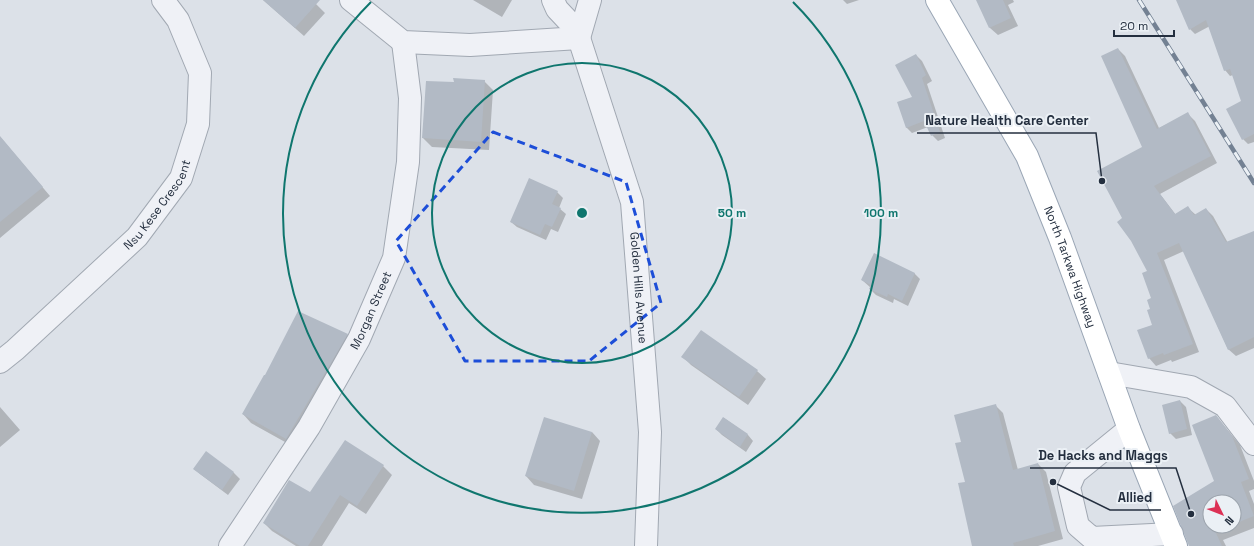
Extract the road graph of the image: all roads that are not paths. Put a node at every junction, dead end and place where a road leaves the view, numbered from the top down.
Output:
1 (163, 0) edge
2 (351, 0) edge
3 (553, 0) edge
4 (590, 0) edge
5 (937, 0) edge
6 (579, 38) junction
7 (403, 42) junction
8 (0, 362) edge
9 (1109, 373) junction
10 (1129, 429) junction
11 (1254, 444) edge
12 (1174, 540) edge
13 (230, 546) edge
14 (646, 546) edge

1 - 8 street, Nsu Kese Crescent
2 - 7 street
3 - 6 street, Golden Hills Avenue
4 - 6 street
5 - 9 main road, North Tarkwa Highway
6 - 7 street
6 - 14 street, Golden Hills Avenue
7 - 13 street, Morgan Street
9 - 10 main road, North Tarkwa Highway
9 - 11 street
10 - 12 main road, North Tarkwa Highway
10 - 12 street

